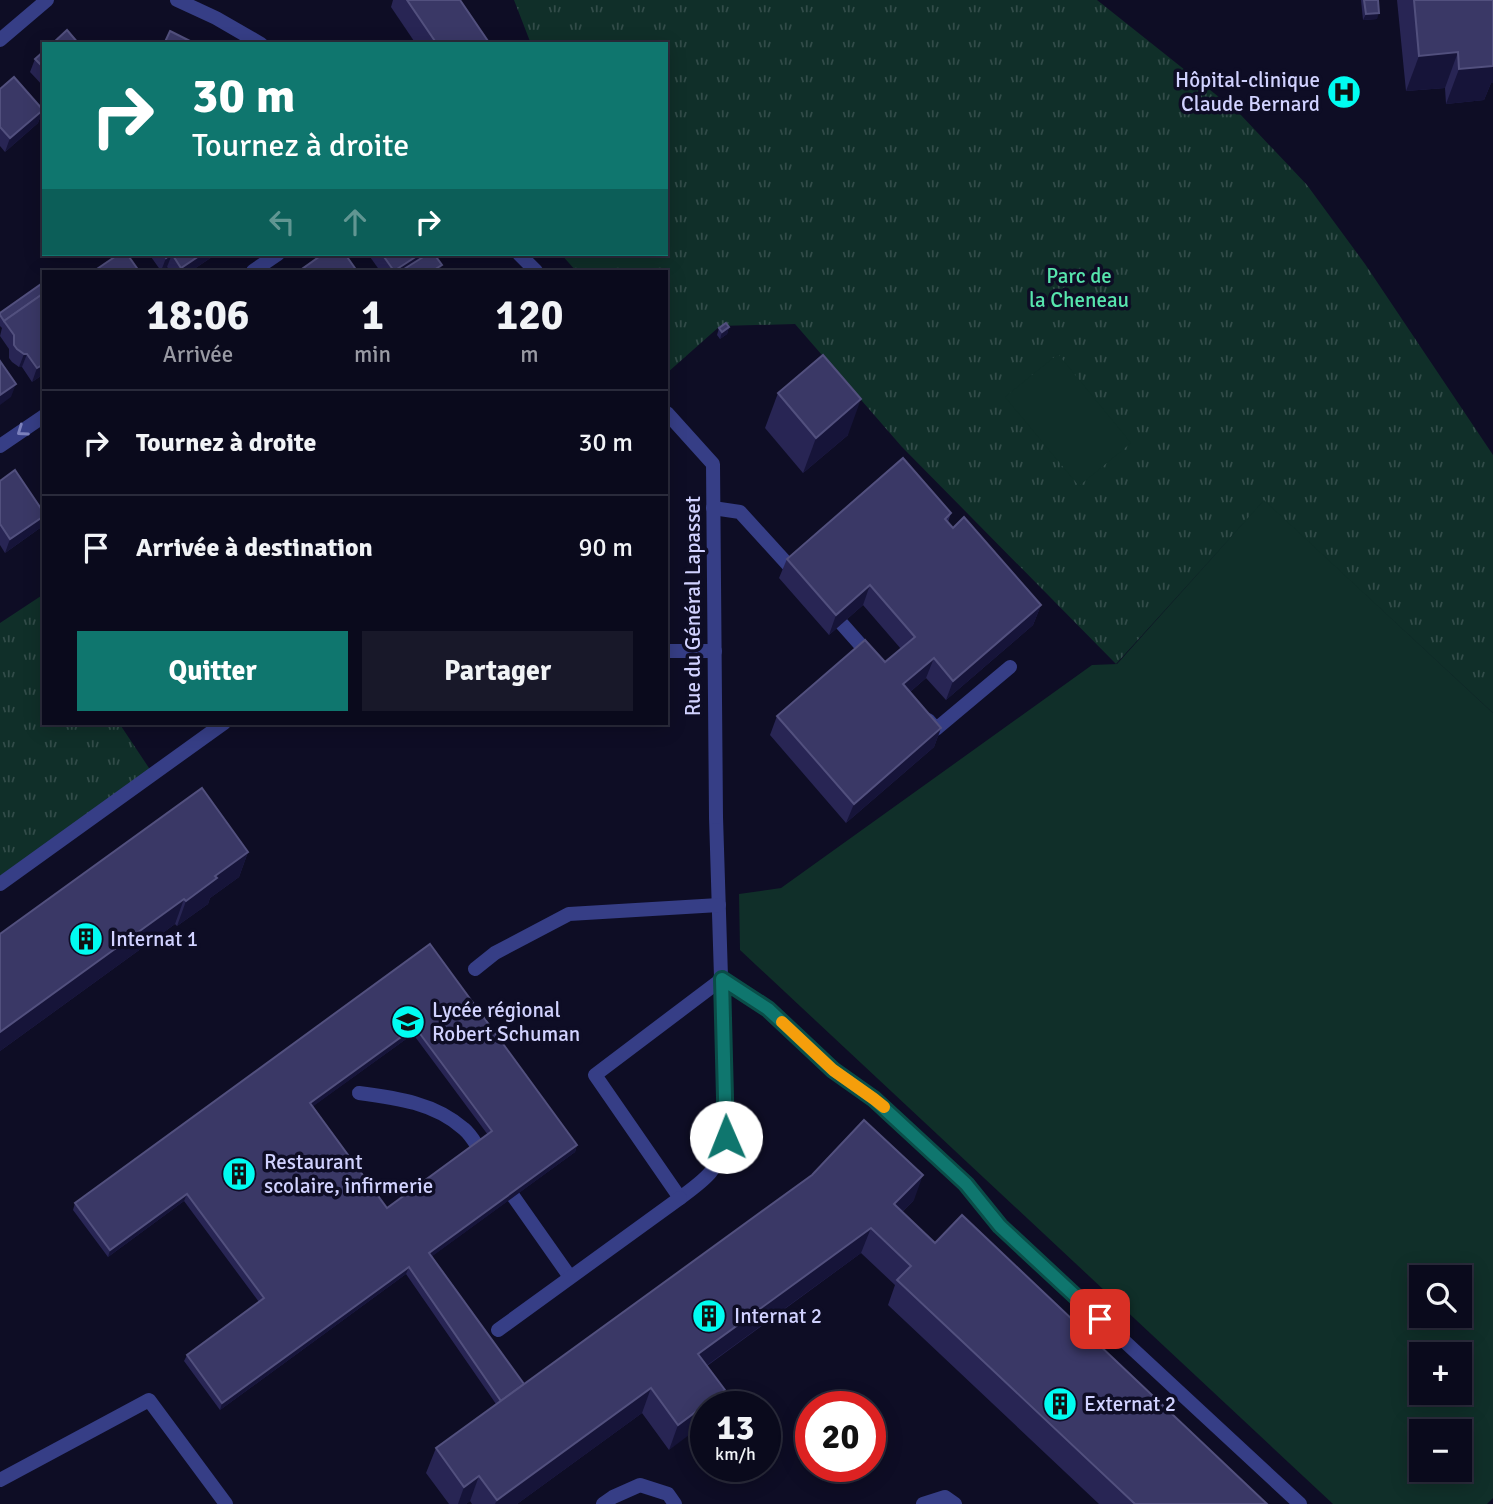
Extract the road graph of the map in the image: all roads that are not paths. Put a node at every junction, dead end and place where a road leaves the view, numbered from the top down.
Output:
1 (47, 0) edge
2 (177, 0) edge
3 (0, 40) edge
4 (258, 42) edge
5 (275, 256) edge
6 (521, 256) edge
7 (254, 270) edge
8 (535, 270) edge
9 (668, 414) edge
10 (42, 417) edge
11 (0, 446) edge
12 (713, 508) junction
13 (791, 568) edge
14 (842, 624) edge
15 (668, 651) edge
16 (715, 651) junction
17 (1010, 667) dead end
18 (887, 674) edge
19 (921, 712) edge
20 (221, 725) edge
21 (0, 884) edge
22 (719, 905) junction
23 (475, 969) dead end
24 (722, 979) junction
25 (359, 1093) dead end
26 (478, 1147) edge
27 (513, 1196) edge
28 (680, 1198) junction
29 (570, 1277) junction
30 (498, 1330) dead end
31 (0, 1480) edge
32 (226, 1504) edge
33 (603, 1504) edge
34 (675, 1504) edge
35 (923, 1504) edge
36 (955, 1504) edge
37 (1300, 1504) edge

1 - 3 street
2 - 4 street
5 - 7 street
6 - 8 street
9 - 12 street, Rue du Général Lapasset
10 -> 11 street
12 - 13 street
12 - 16 street, Rue du Général Lapasset
14 - 18 street
15 - 16 street
16 - 22 street, Rue du Général Lapasset
17 - 19 street
20 - 21 street
22 - 23 street
22 - 24 street, Rue du Général Lapasset
24 - 28 street, Rue du Général Lapasset
24 - 28 street
24 - 37 street
25 - 26 street
27 - 29 street
28 - 29 street, Rue du Général Lapasset
29 - 30 street, Rue du Général Lapasset
31 - 32 street
33 - 34 street
35 - 36 street

